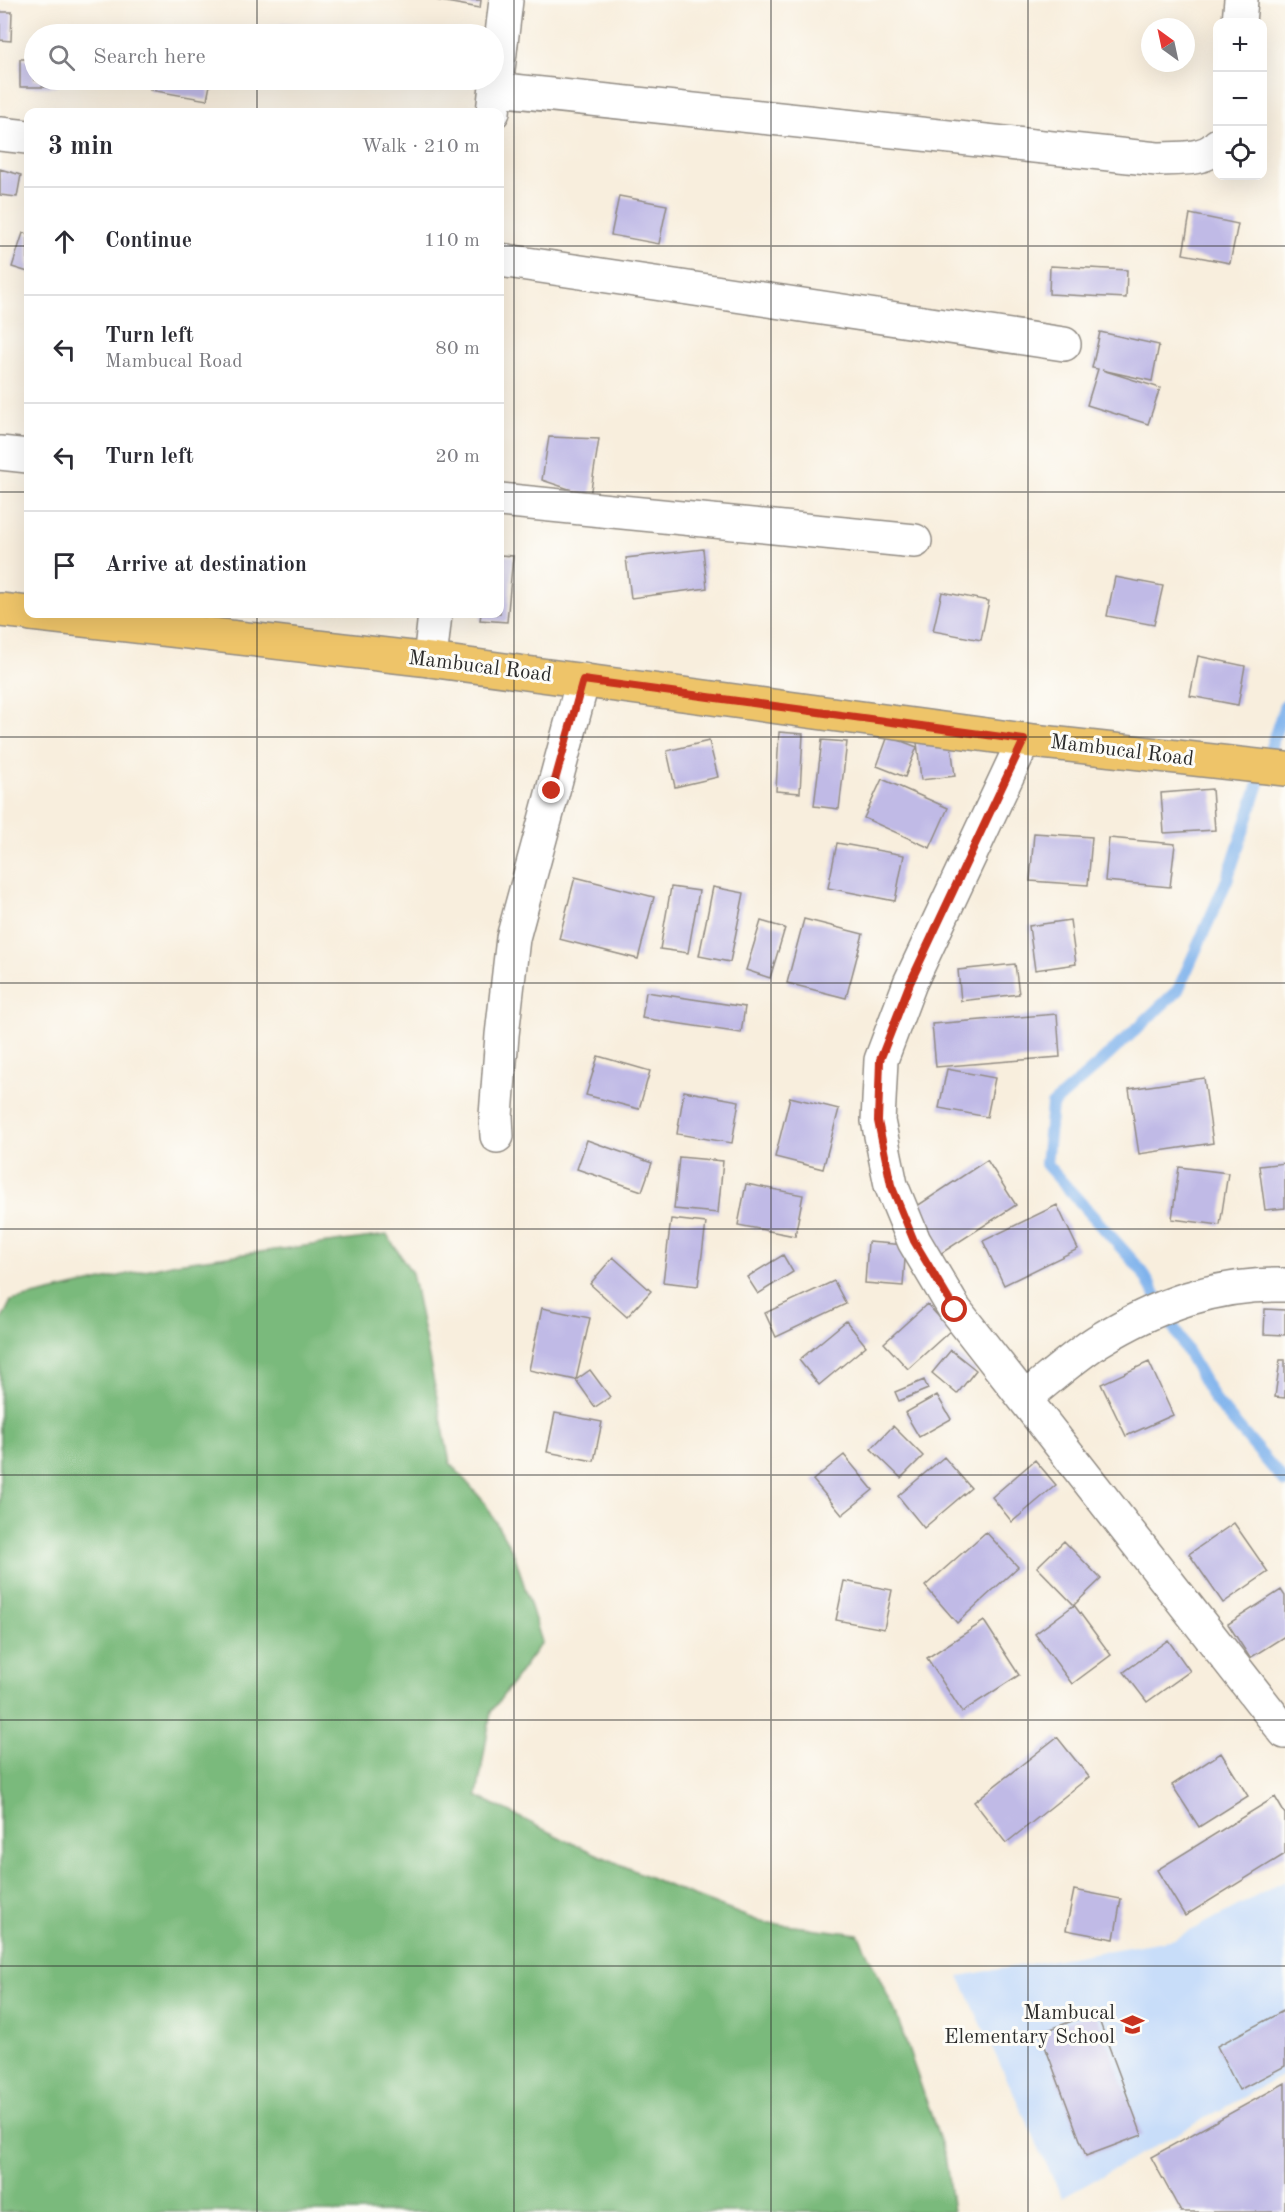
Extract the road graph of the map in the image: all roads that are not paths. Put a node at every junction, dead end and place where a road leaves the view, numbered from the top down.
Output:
1 (506, 0) edge
2 (1241, 0) edge
3 (1239, 18) edge
4 (503, 24) edge
5 (494, 101) edge
6 (0, 134) edge
7 (24, 136) edge
8 (1213, 150) edge
9 (504, 261) edge
10 (1064, 344) dead end
11 (0, 453) edge
12 (24, 456) edge
13 (504, 500) edge
14 (915, 541) dead end
15 (0, 610) edge
16 (24, 612) edge
17 (73, 618) edge
18 (435, 618) edge
19 (430, 660) junction
20 (583, 680) junction
21 (1024, 740) junction
22 (1285, 769) edge
23 (497, 1136) dead end
24 (1285, 1285) edge
25 (1025, 1398) junction
26 (1285, 1732) edge

1 - 4 street
2 - 3 street
5 - 8 street
6 - 7 street
9 - 10 street
11 - 12 street
13 - 14 street
15 - 16 main road, Mambucal Road
17 - 19 main road, Mambucal Road
18 - 19 street
19 - 20 main road, Mambucal Road
20 - 21 main road, Mambucal Road
20 - 23 street
21 - 22 main road, Mambucal Road
21 - 25 street
24 - 25 street
25 - 26 street

